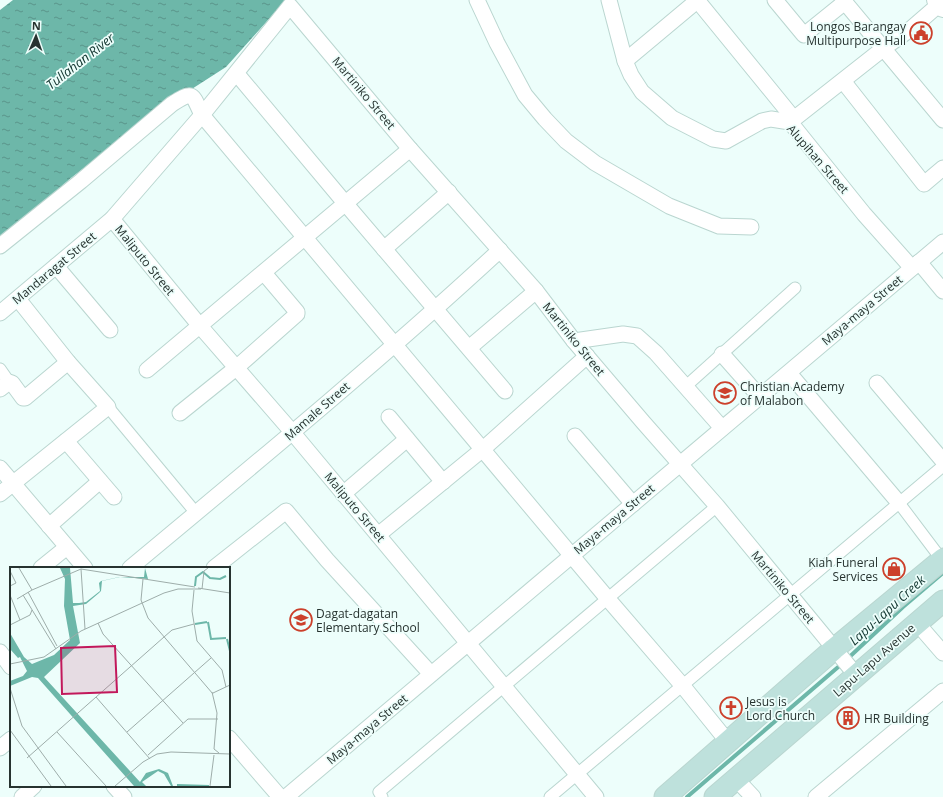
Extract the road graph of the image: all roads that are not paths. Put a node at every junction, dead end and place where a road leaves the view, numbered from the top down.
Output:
1 (477, 0) edge
2 (609, 0) edge
3 (697, 0) edge
4 (775, 0) edge
5 (844, 1) edge
6 (941, 3) edge
7 (290, 6) joint
8 (884, 48) junction
9 (625, 61) junction
10 (237, 74) junction
11 (843, 81) junction
12 (202, 115) junction
13 (943, 120) edge
14 (791, 121) junction
15 (410, 149) junction
16 (943, 168) edge
17 (449, 192) junction
18 (345, 203) junction
19 (112, 219) junction
20 (751, 227) dead end
21 (306, 238) junction
22 (943, 242) edge
23 (0, 246) edge
24 (384, 249) junction
25 (500, 250) junction
26 (916, 265) junction
27 (56, 266) junction
28 (264, 273) junction
29 (795, 288) dead end
30 (536, 291) junction
31 (943, 291) edge
32 (18, 299) junction
33 (436, 309) junction
34 (0, 313) edge
35 (200, 326) junction
36 (110, 330) dead end
37 (574, 341) junction
38 (395, 344) junction
39 (469, 348) junction
40 (722, 354) junction
41 (587, 356) junction
42 (68, 362) junction
43 (236, 368) junction
44 (0, 369) edge
45 (147, 370) dead end
46 (789, 373) junction
47 (877, 382) dead end
48 (4, 385) edge
49 (686, 387) junction
50 (505, 391) dead end
51 (760, 397) junction
52 (108, 407) junction
53 (180, 413) dead end
54 (389, 417) dead end
55 (722, 428) junction
56 (293, 433) junction
57 (575, 436) dead end
58 (407, 439) junction
59 (66, 441) junction
60 (483, 449) junction
61 (943, 461) edge
62 (680, 464) junction
63 (943, 466) edge
64 (0, 468) edge
65 (100, 481) junction
66 (443, 482) junction
67 (13, 484) junction
68 (0, 494) edge
69 (343, 494) junction
70 (114, 497) dead end
71 (899, 503) junction
72 (633, 504) junction
73 (717, 506) junction
74 (196, 513) junction
75 (49, 526) junction
76 (378, 535) junction
77 (67, 547) junction
78 (572, 555) junction
79 (942, 560) edge
80 (42, 567) edge
81 (84, 567) edge
82 (131, 567) edge
83 (215, 567) edge
84 (791, 594) junction
85 (608, 599) junction
86 (943, 601) edge
87 (917, 623) junction
88 (468, 643) junction
89 (0, 652) edge
90 (943, 653) edge
91 (846, 662) junction
92 (8, 668) edge
93 (431, 674) junction
94 (682, 685) junction
95 (505, 688) junction
96 (943, 691) edge
97 (230, 739) edge
98 (10, 740) edge
99 (728, 742) junction
100 (0, 748) edge
101 (577, 774) junction
102 (736, 779) junction
103 (33, 787) edge
104 (115, 787) edge
105 (22, 797) edge
106 (124, 797) edge
107 (280, 797) edge
108 (286, 797) edge
109 (382, 797) edge
110 (550, 797) edge
111 (596, 797) edge
112 (665, 797) edge
113 (715, 797) edge
114 (753, 797) edge
115 (816, 797) edge

1 - 20 street
2 - 9 street, Alupihan Street
3 - 9 street
3 - 14 street
4 - 5 street
5 - 8 street
6 - 8 street
7 - 10 street, Mandaragat Street
7 - 15 street, Martiniko Street
8 - 11 street
8 - 13 street
9 - 14 street, Alupihan Street
10 - 12 street, Mandaragat Street
10 - 18 street
11 - 14 street
11 - 16 street
12 - 19 street, Mandaragat Street
12 - 21 street
12 - 23 street
14 - 26 street, Alupihan Street
15 - 17 street, Martiniko Street
15 - 18 street
17 - 24 street
17 - 25 street, Martiniko Street
18 - 21 street
18 - 24 street
19 - 27 street, Mandaragat Street
19 - 35 street, Maliputo Street
21 - 28 street
21 - 38 street
22 - 26 street, Maya-maya Street
24 - 33 street
25 - 30 street, Martiniko Street
25 - 33 street, Mamale Street
26 - 31 street, Alupihan Street
26 - 46 street, Maya-maya Street
27 - 32 street, Mandaragat Street
27 - 36 street
28 - 35 street
28 - 43 street
29 - 40 street
30 - 37 street, Martiniko Street
30 - 39 street
32 - 34 street, Mandaragat Street
32 - 42 street
33 - 38 street, Mamale Street
33 - 39 street
35 - 43 street, Maliputo Street
35 - 45 street
37 - 41 street, Martiniko Street
37 - 49 street
38 - 56 street, Mamale Street
38 - 60 street
39 - 50 street
40 - 49 street
40 - 51 street
41 - 60 street
41 - 62 street, Martiniko Street
42 - 48 street
42 - 52 street
43 - 53 street
43 - 56 street, Maliputo Street
44 - 48 street
46 - 51 street, Maya-maya Street
46 - 71 street
47 - 61 street
49 - 55 street
51 - 55 street, Maya-maya Street
52 - 59 street
52 - 74 street
54 - 58 street
55 - 62 street, Maya-maya Street
56 - 69 street, Maliputo Street
56 - 74 street, Mamale Street
57 - 72 street
58 - 66 street
58 - 69 street
59 - 65 street
59 - 67 street
60 - 66 street
60 - 78 street
62 - 72 street, Maya-maya Street
62 - 73 street, Martiniko Street
63 - 71 street
64 - 67 street
65 - 70 street
65 - 75 street
66 - 76 street
67 - 68 street
67 - 75 street
69 - 76 street, Maliputo Street
71 - 79 street
71 - 84 street
72 - 78 street, Maya-maya Street
73 - 84 street, Martiniko Street
73 - 85 street
74 - 82 street, Mamale Street
75 - 77 street
76 - 88 street, Maliputo Street
77 - 80 street
77 - 81 street
78 - 85 street
78 - 88 street, Maya-maya Street
79 - 91 main road, Lapu-Lapu Avenue
83 - 93 street
84 - 91 street, Martiniko Street
84 - 94 street
85 - 94 street
85 - 95 street
86 - 87 main road, Lapu-Lapu Avenue
87 - 90 street
87 - 91 main road, Lapu-Lapu Avenue
88 - 93 street, Maya-maya Street
88 - 95 street, Maliputo Street
89 - 92 street
91 - 99 main road, Lapu-Lapu Avenue
91 - 102 main road, Lapu-Lapu Avenue
93 - 108 street, Maya-maya Street
94 - 99 street
94 - 101 street
95 - 101 street, Maliputo Street
95 - 109 street
96 - 115 street
97 - 107 street
98 - 100 street
99 - 112 main road, Lapu-Lapu Avenue
101 - 110 street
101 - 111 street, Maliputo Street
102 - 113 main road, Lapu-Lapu Avenue
102 - 114 street
103 - 105 street
104 - 106 street

